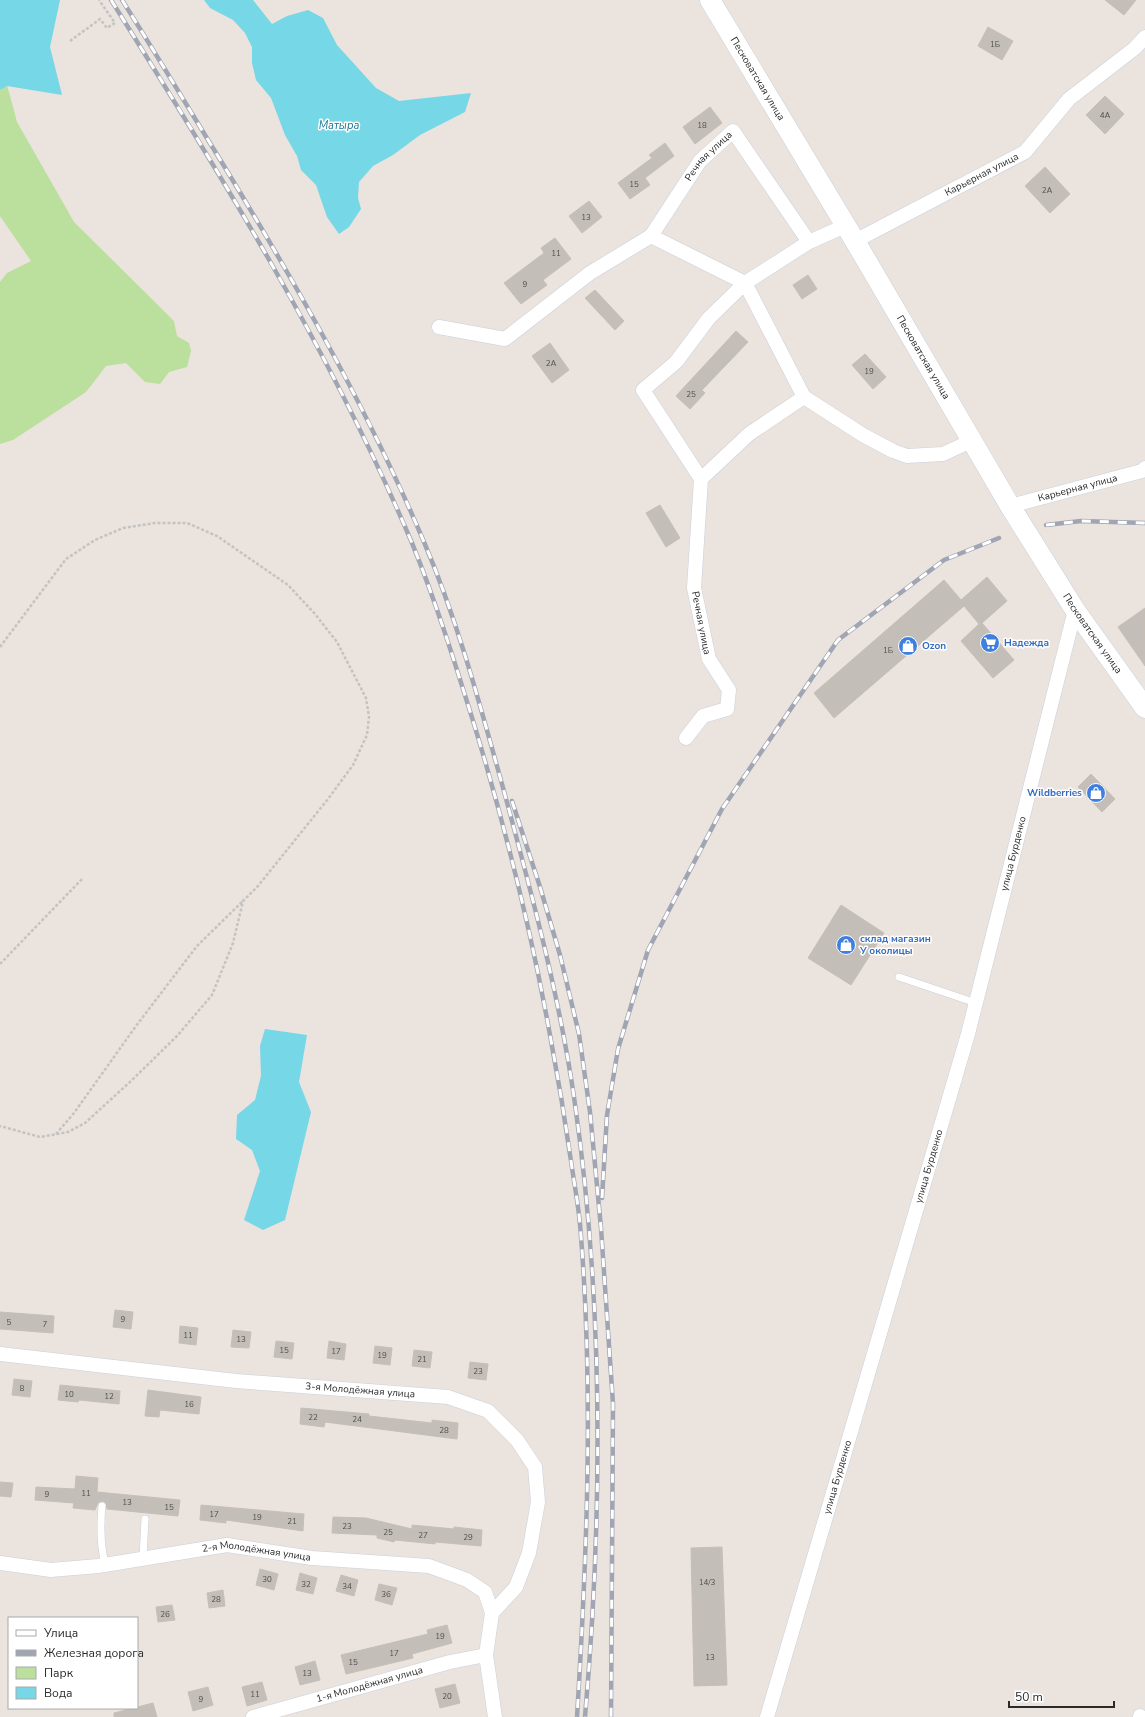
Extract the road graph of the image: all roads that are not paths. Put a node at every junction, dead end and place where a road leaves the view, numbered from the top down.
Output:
1 (710, 0) edge
2 (1145, 37) edge
3 (850, 234) junction
4 (651, 236) junction
5 (809, 242) junction
6 (745, 283) junction
7 (439, 327) dead end
8 (804, 397) junction
9 (972, 441) junction
10 (1145, 468) edge
11 (701, 479) junction
12 (1010, 506) junction
13 (1075, 610) junction
14 (1145, 708) edge
15 (686, 738) dead end
16 (899, 977) dead end
17 (976, 1003) junction
18 (0, 1354) edge
19 (102, 1506) dead end
20 (145, 1519) dead end
21 (143, 1558) junction
22 (0, 1563) edge
23 (106, 1564) junction
24 (492, 1613) junction
25 (486, 1655) junction
26 (253, 1717) edge
27 (495, 1717) edge
28 (767, 1717) edge

1 - 3 main road, Песковатская улица
2 - 3 street, Карьерная улица
3 - 5 street
3 - 9 main road, Песковатская улица
4 - 5 street, Речная улица
4 - 6 street
4 - 7 street, Речная улица
5 - 6 street
6 - 8 street
6 - 11 street
8 - 9 street
8 - 11 street
9 - 12 main road, Песковатская улица
10 - 12 street, Карьерная улица
11 - 15 street, Речная улица
12 - 13 main road, Песковатская улица
13 - 14 main road, Песковатская улица
13 - 17 street, улица Бурденко
16 - 17 lane
17 - 28 street, улица Бурденко
18 - 24 street, 3-я Молодёжная улица
19 - 23 lane
20 - 21 lane
21 - 23 street, 2-я Молодёжная улица
21 - 24 street, 2-я Молодёжная улица
22 - 23 street, 2-я Молодёжная улица
24 - 25 street
25 - 26 street, 1-я Молодёжная улица
25 - 27 street

